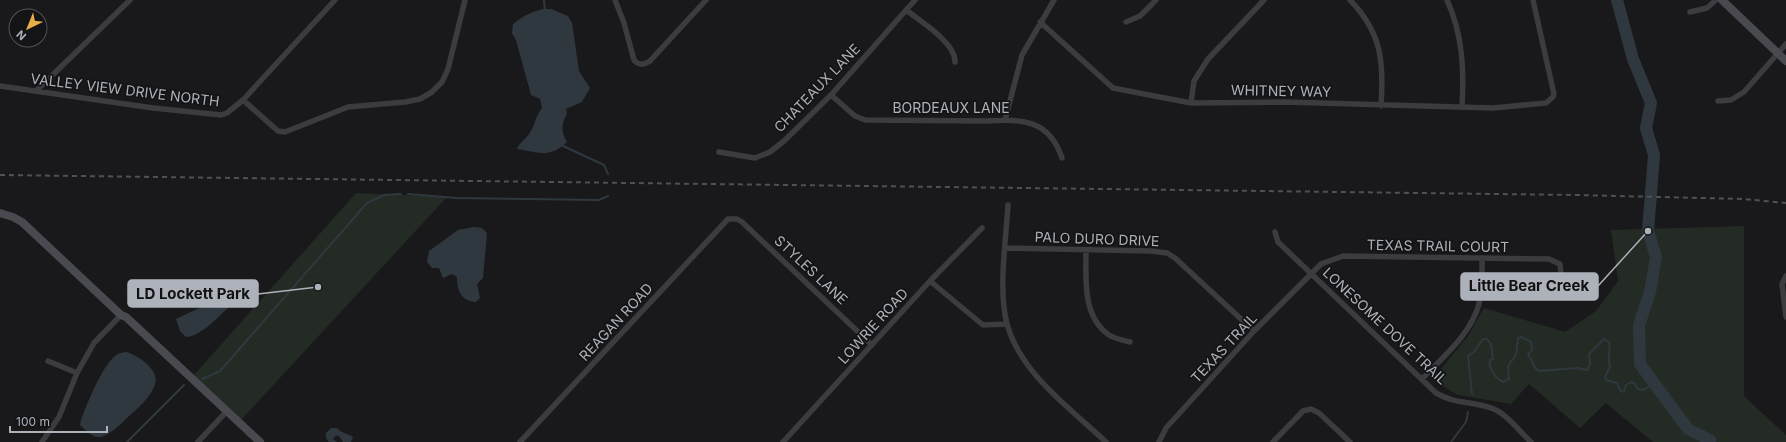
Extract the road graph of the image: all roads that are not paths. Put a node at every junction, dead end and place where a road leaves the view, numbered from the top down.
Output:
1 (130, 0) edge
2 (335, 0) edge
3 (465, 0) edge
4 (615, 0) edge
5 (706, 0) edge
6 (915, 0) edge
7 (1054, 0) edge
8 (1156, 0) edge
9 (1264, 0) edge
10 (1350, 0) edge
11 (1447, 0) edge
12 (1533, 0) edge
13 (1716, 0) edge
14 (1722, 0) edge
15 (906, 10) junction
16 (1690, 12) dead end
17 (1040, 22) junction
18 (1126, 22) dead end
19 (1786, 44) edge
20 (1778, 53) junction
21 (1786, 60) edge
22 (955, 62) dead end
23 (0, 86) edge
24 (36, 91) junction
25 (830, 95) junction
26 (243, 100) junction
27 (1718, 101) dead end
28 (1191, 103) junction
29 (1381, 106) junction
30 (1462, 107) junction
31 (1005, 120) junction
32 (719, 152) dead end
33 (1062, 158) dead end
34 (1008, 205) dead end
35 (0, 213) edge
36 (730, 219) joint
37 (982, 228) dead end
38 (1275, 232) dead end
39 (1005, 248) junction
40 (1086, 250) junction
41 (1482, 258) junction
42 (1312, 274) junction
43 (1561, 274) dead end
44 (1786, 276) edge
45 (930, 281) junction
46 (121, 315) junction
47 (1786, 317) edge
48 (1007, 324) junction
49 (1254, 332) junction
50 (1130, 342) dead end
51 (872, 345) junction
52 (48, 361) dead end
53 (77, 372) junction
54 (1422, 379) junction
55 (227, 411) junction
56 (42, 442) edge
57 (198, 442) edge
58 (260, 442) edge
59 (520, 442) edge
60 (783, 442) edge
61 (1106, 442) edge
62 (1159, 442) edge
63 (1273, 442) edge
64 (1350, 442) edge
65 (1531, 442) edge

1 - 24 street
2 - 26 street, VALLEY VIEW DRIVE NORTH
3 - 26 street
4 - 5 street
6 - 15 street, CHATEAUX LANE
7 - 17 street
8 - 18 street
9 - 28 street
10 - 29 street
11 - 30 street
12 - 30 street, WHITNEY WAY
13 - 16 street
14 - 20 main road
15 - 22 street
15 - 25 street, CHATEAUX LANE
17 - 28 street, WHITNEY WAY
17 - 31 street
19 - 20 street
20 - 21 main road
20 - 27 street
23 - 24 street, VALLEY VIEW DRIVE NORTH
24 - 26 street, VALLEY VIEW DRIVE NORTH
25 - 31 street, BORDEAUX LANE
25 - 32 street, CHATEAUX LANE
28 - 29 street, WHITNEY WAY
29 - 30 street, WHITNEY WAY
31 - 33 street, BORDEAUX LANE
34 - 39 street
35 - 46 main road
36 - 51 street, STYLES LANE
36 - 59 street, REAGAN ROAD
37 - 45 street, LOWRIE ROAD
38 - 42 street, LONESOME DOVE TRAIL
39 - 40 street, PALO DURO DRIVE
39 - 48 street
40 - 49 street, PALO DURO DRIVE
40 - 50 street
41 - 42 street, TEXAS TRAIL COURT
41 - 43 street, TEXAS TRAIL COURT
41 - 54 street
42 - 49 street, TEXAS TRAIL
42 - 54 street, LONESOME DOVE TRAIL
44 - 47 street
45 - 48 street
45 - 51 street, LOWRIE ROAD
46 - 53 street
46 - 55 main road
48 - 61 street
49 - 62 street, TEXAS TRAIL
51 - 60 street, LOWRIE ROAD
52 - 53 street
53 - 56 street
54 - 65 street, LONESOME DOVE TRAIL
55 - 57 street
55 - 58 main road
63 - 64 street

